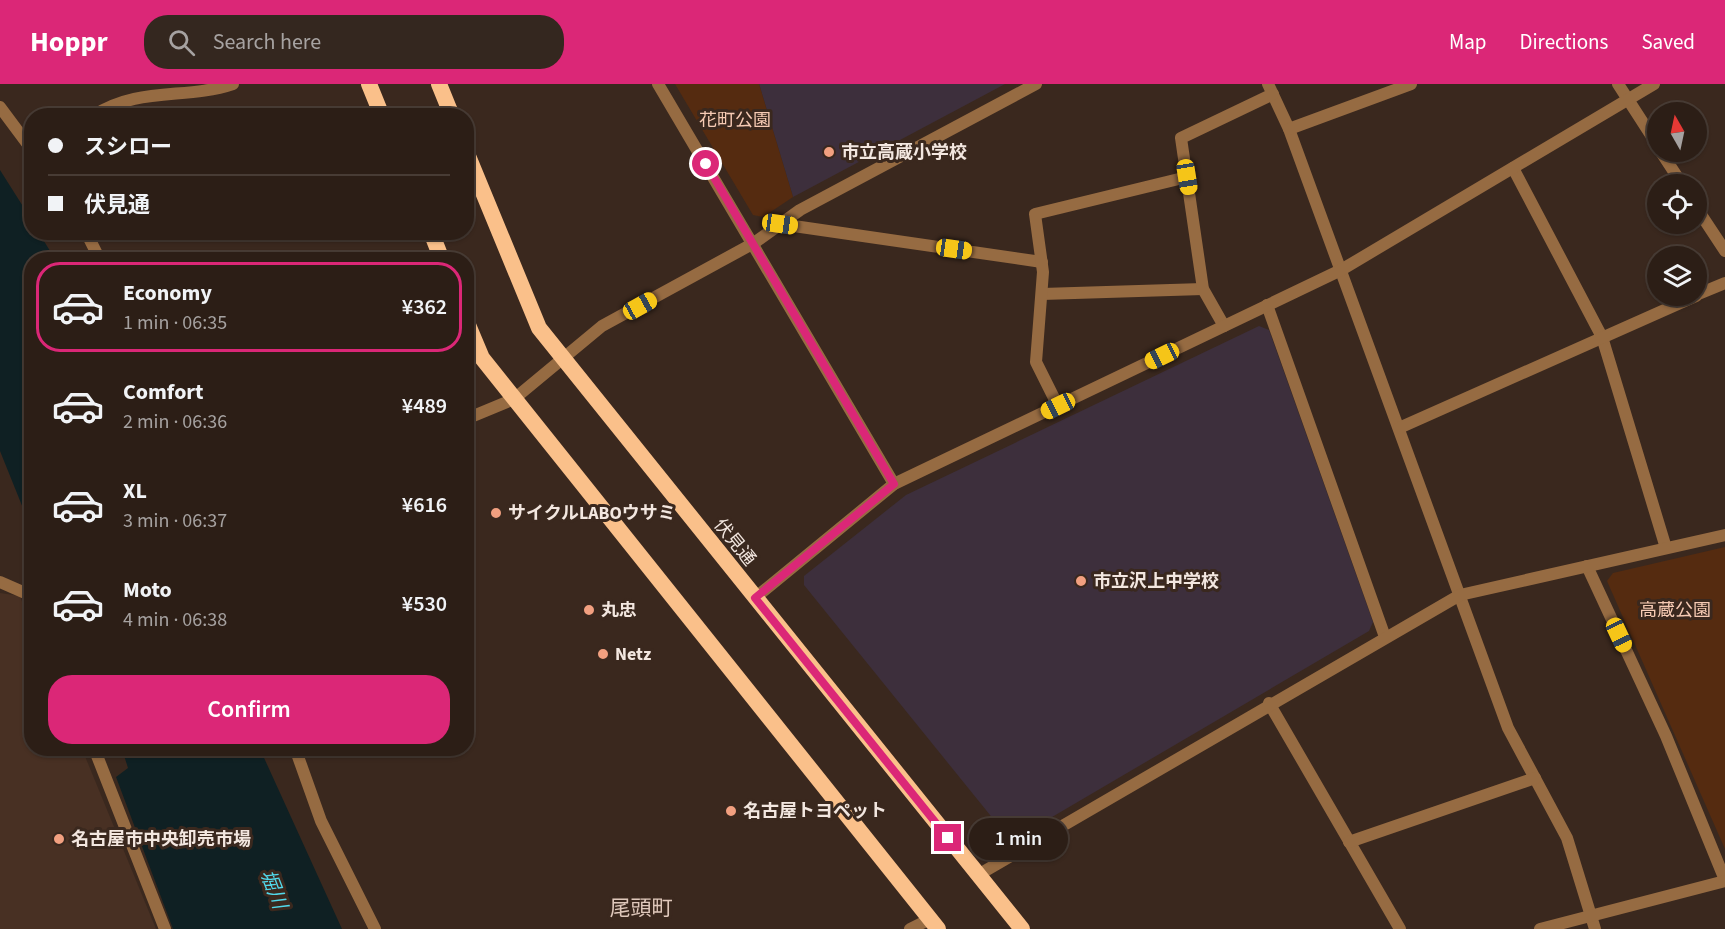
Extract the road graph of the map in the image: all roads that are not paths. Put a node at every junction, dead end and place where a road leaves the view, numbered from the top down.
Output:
1 (233, 84) edge
2 (369, 84) edge
3 (439, 84) edge
4 (658, 84) edge
5 (1036, 84) edge
6 (1411, 84) edge
7 (1618, 84) edge
8 (1654, 84) edge
9 (1270, 89) edge
10 (1628, 99) junction
11 (0, 107) edge
12 (104, 108) edge
13 (379, 108) edge
14 (449, 108) edge
15 (1289, 129) junction
16 (1647, 129) edge
17 (24, 139) edge
18 (1513, 168) junction
19 (474, 170) edge
20 (1187, 177) junction
21 (780, 224) junction
22 (1707, 224) edge
23 (754, 243) junction
24 (1725, 251) edge
25 (1042, 262) junction
26 (1341, 270) junction
27 (1725, 283) edge
28 (1203, 289) junction
29 (1707, 290) edge
30 (1041, 294) junction
31 (1267, 305) junction
32 (1671, 306) edge
33 (1224, 326) junction
34 (1602, 337) junction
35 (474, 339) edge
36 (563, 359) junction
37 (514, 399) junction
38 (1058, 406) junction
39 (474, 416) edge
40 (1399, 428) junction
41 (894, 484) junction
42 (1725, 535) edge
43 (1666, 548) junction
44 (1587, 566) junction
45 (0, 582) edge
46 (24, 592) edge
47 (1460, 595) junction
48 (755, 598) junction
49 (1385, 637) junction
50 (1269, 704) junction
51 (97, 756) edge
52 (298, 756) edge
53 (1535, 778) junction
54 (1349, 842) junction
55 (978, 875) junction
56 (1725, 881) edge
57 (1592, 916) junction
58 (934, 924) edge
59 (165, 929) edge
60 (375, 929) edge
61 (910, 929) edge
62 (1022, 929) edge
63 (1400, 929) edge
64 (1540, 929) edge
65 (1595, 929) edge

1 - 12 street
2 - 13 highway
3 - 14 highway
4 - 23 street
5 - 21 street
6 - 15 street
7 - 10 street
8 - 10 street
9 - 15 street
9 - 20 street
10 - 16 street
10 - 18 street
11 - 17 street
15 - 26 street
18 - 26 street
18 - 34 street
19 - 36 highway, 伏見通
20 - 25 street
20 - 28 street
21 - 23 street
21 - 25 street
22 - 24 street
23 - 36 street
23 - 41 street
25 - 30 street
26 - 31 street
26 - 40 street
27 - 29 street
28 - 30 street
28 - 33 street
30 - 38 street
31 - 33 street
31 - 49 street
32 - 34 street
33 - 38 street
34 - 40 street
34 - 43 street
35 - 37 highway
36 - 37 street
36 - 48 highway, 伏見通
37 - 39 street
37 - 58 highway
38 - 41 street
40 - 47 street
41 - 48 street
42 - 43 street
43 - 44 street
44 - 47 street
44 - 56 street
45 - 46 street
47 - 49 street
47 - 53 street
48 - 55 highway, 伏見通
49 - 50 street
50 - 54 street
50 - 55 street
51 - 59 street
52 - 60 street
53 - 54 street
53 - 57 street
54 - 63 street
55 - 62 highway, 伏見通
56 - 57 street
57 - 64 street
57 - 65 street
58 - 61 street

